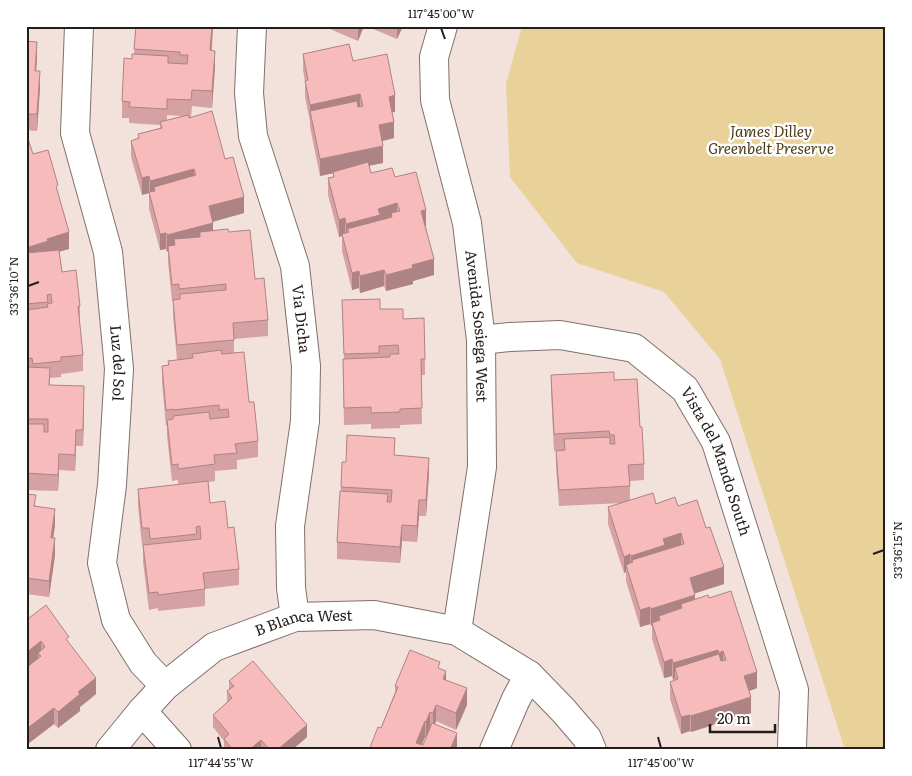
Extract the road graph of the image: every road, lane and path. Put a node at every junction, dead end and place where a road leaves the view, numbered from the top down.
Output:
1 (79, 26) edge
2 (252, 26) edge
3 (443, 26) edge
4 (481, 340) junction
5 (294, 617) junction
6 (457, 631) junction
7 (529, 675) junction
8 (165, 686) junction
9 (142, 711) junction
10 (792, 746) dead end
11 (110, 750) edge
12 (177, 750) edge
13 (494, 750) edge
14 (592, 750) edge

1 - 8 street, Luz del Sol
2 - 5 street, Via Dicha
3 - 4 street, Avenida Sosiega West
4 - 6 street, Avenida Sosiega West
4 - 10 street, Vista del Mando South
5 - 6 street, B Blanca West
5 - 8 street, B Blanca West
6 - 7 street, B Blanca West
7 - 13 street
7 - 14 street, B Blanca West
8 - 9 street, B Blanca West
9 - 11 street, B Blanca West
9 - 12 street

